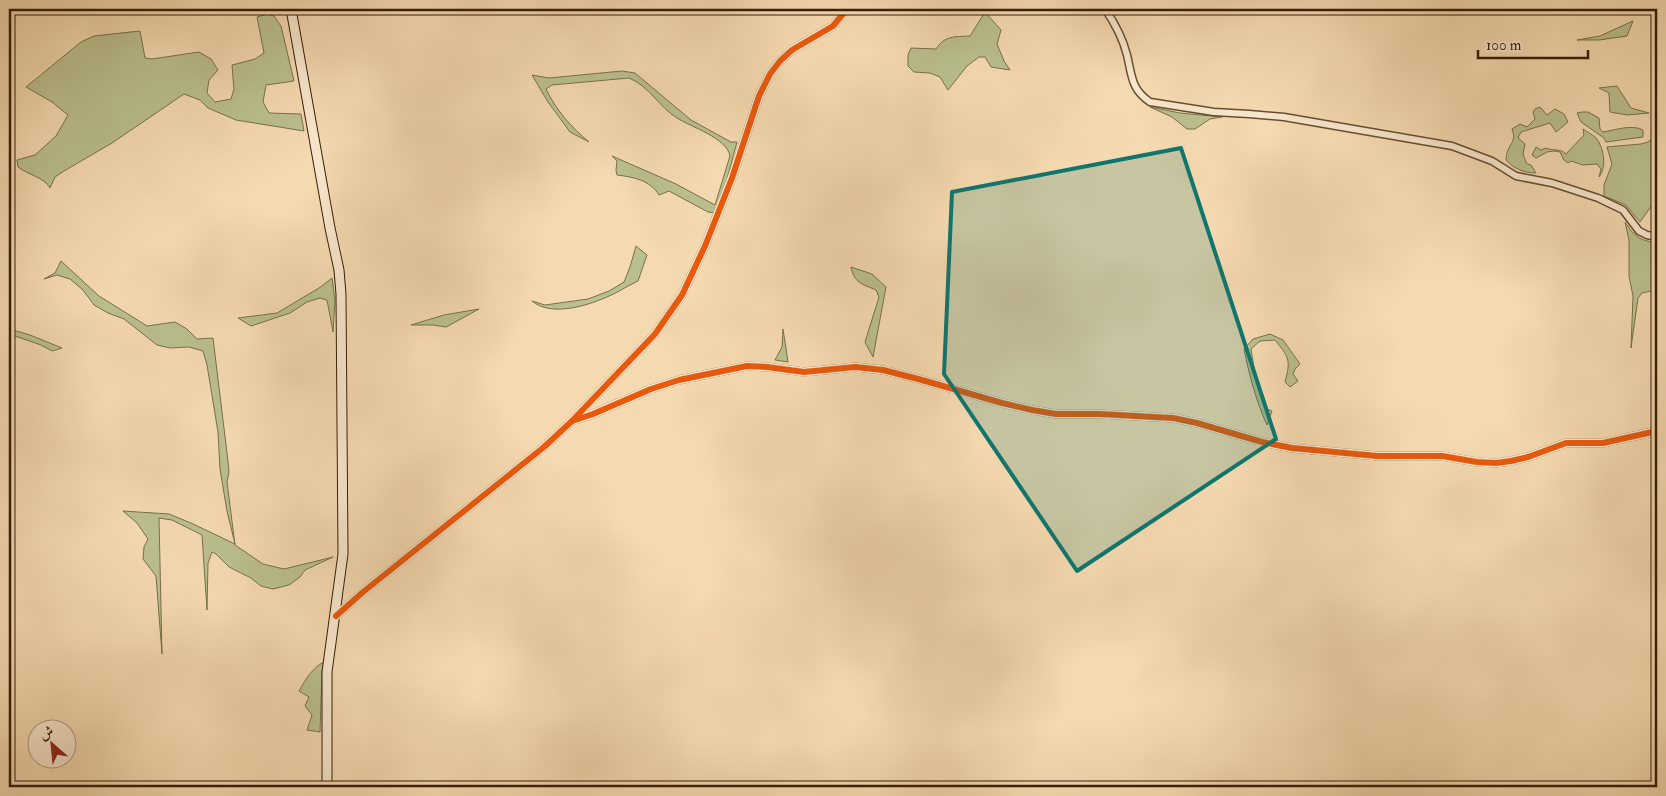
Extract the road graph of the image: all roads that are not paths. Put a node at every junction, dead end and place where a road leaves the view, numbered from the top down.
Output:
1 (291, 9) edge
2 (846, 9) edge
3 (1105, 9) edge
4 (1657, 237) edge
5 (572, 421) junction
6 (1657, 431) edge
7 (336, 616) junction
8 (328, 787) edge

1 - 7 street
2 - 5 street
3 - 4 street
5 - 6 street
5 - 7 street
7 - 8 street

